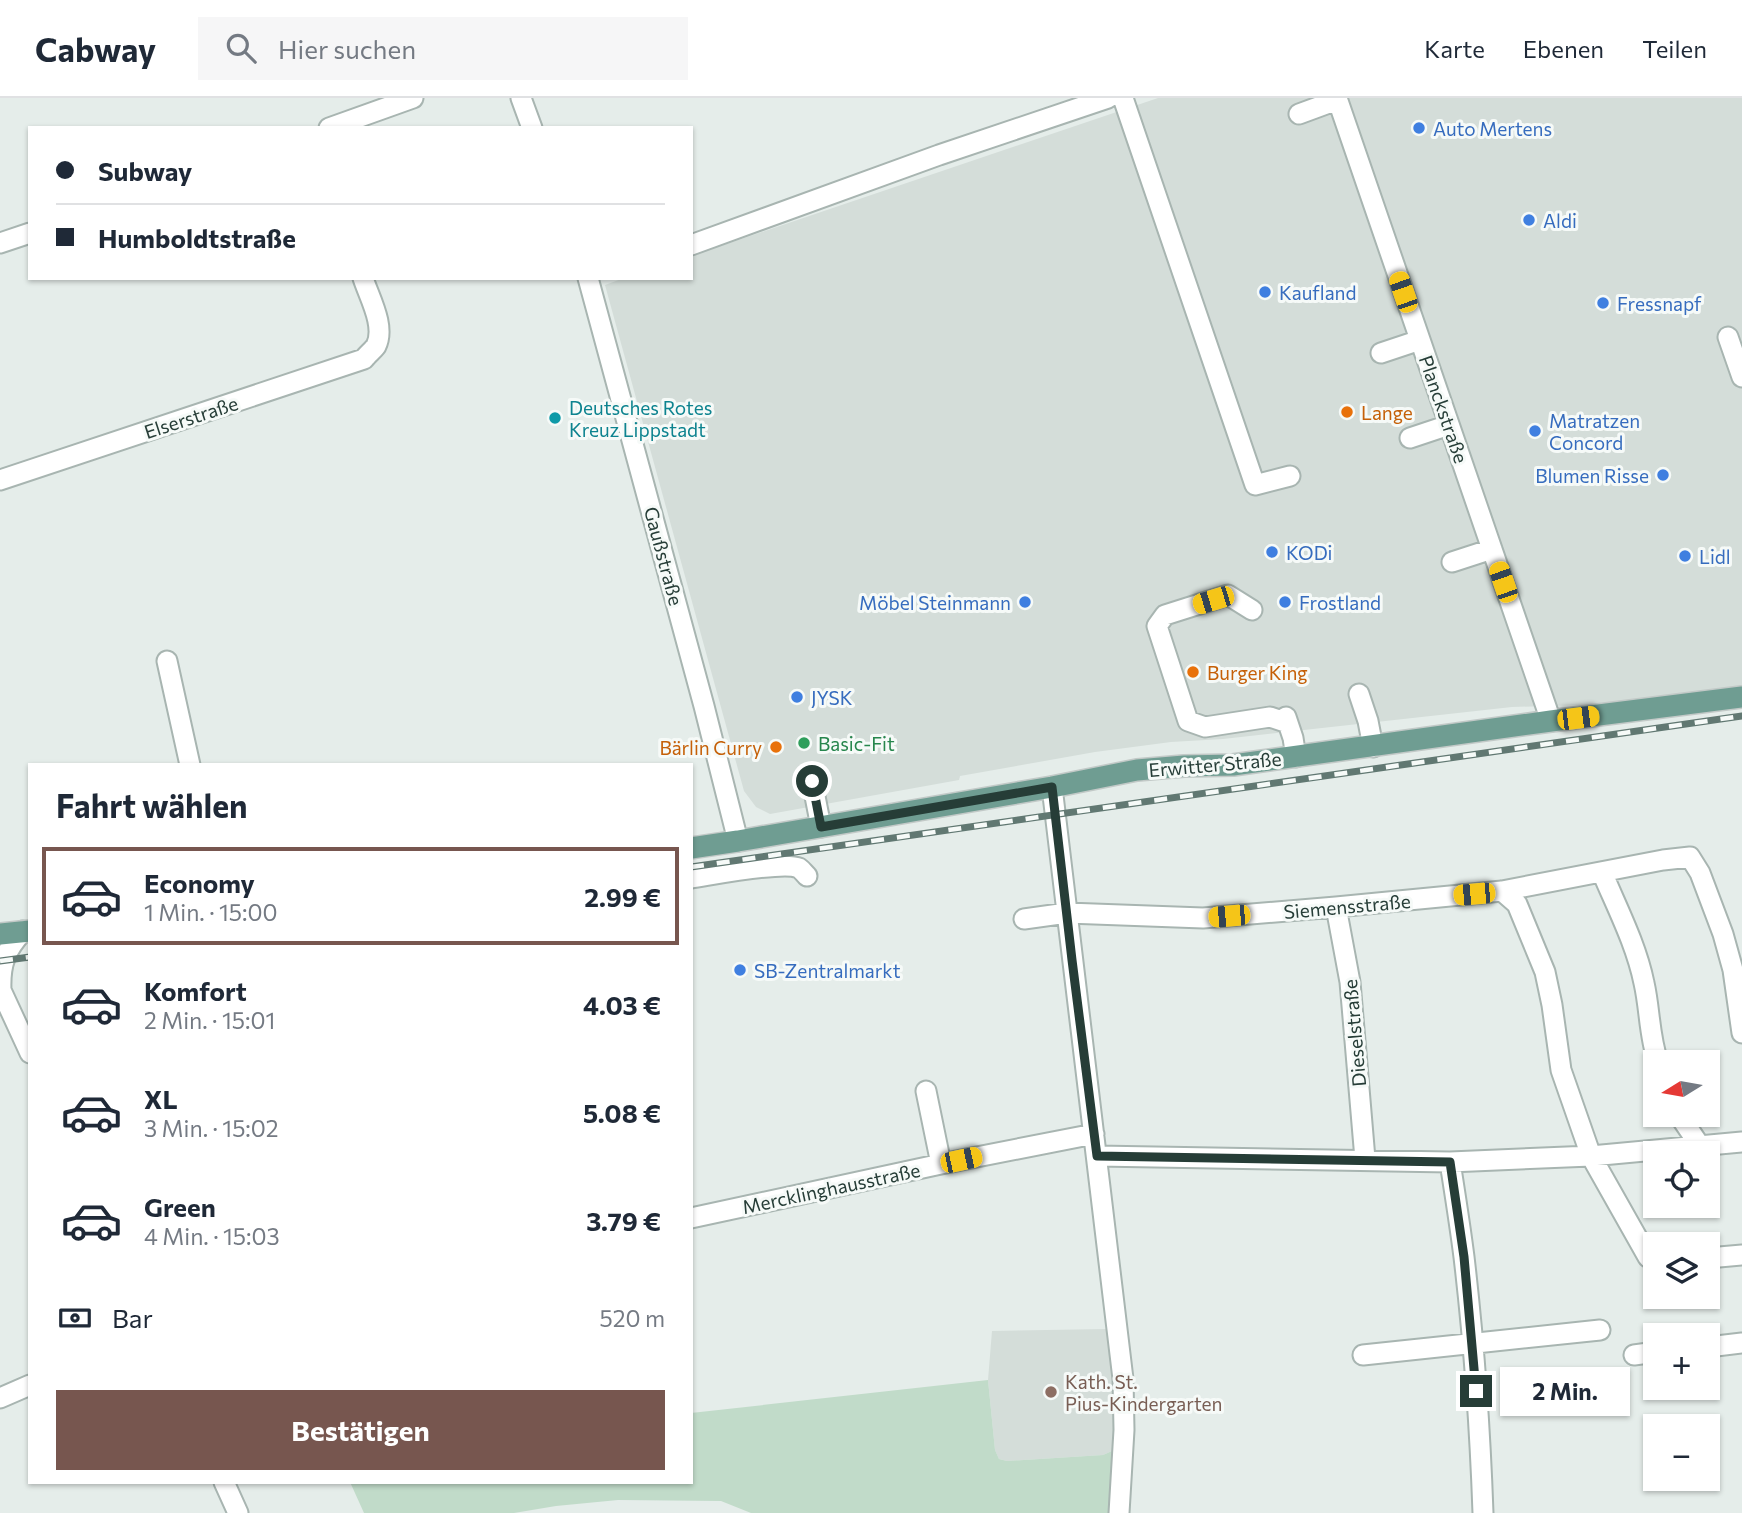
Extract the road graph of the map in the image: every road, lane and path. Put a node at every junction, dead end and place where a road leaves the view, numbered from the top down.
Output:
1 (413, 98) edge
2 (521, 98) edge
3 (1108, 98) edge
4 (1123, 98) edge
5 (1337, 99) edge
6 (1299, 114) dead end
7 (335, 126) edge
8 (531, 126) edge
9 (28, 234) edge
10 (0, 243) edge
11 (693, 244) edge
12 (364, 280) edge
13 (592, 280) edge
14 (1728, 337) dead end
15 (1420, 340) junction
16 (1381, 353) dead end
17 (1742, 377) edge
18 (1449, 425) junction
19 (1410, 438) dead end
20 (1290, 476) dead end
21 (0, 480) edge
22 (1492, 549) junction
23 (1452, 562) dead end
24 (1252, 610) dead end
25 (167, 661) dead end
26 (1359, 695) dead end
27 (1742, 697) edge
28 (1551, 721) junction
29 (1373, 747) junction
30 (1296, 757) junction
31 (190, 763) edge
32 (812, 781) dead end
33 (1052, 787) junction
34 (821, 827) junction
35 (738, 841) junction
36 (693, 848) edge
37 (1602, 872) junction
38 (807, 876) dead end
39 (693, 878) edge
40 (1502, 891) junction
41 (1336, 907) junction
42 (1067, 913) junction
43 (1024, 919) dead end
44 (26, 931) edge
45 (0, 934) edge
46 (1, 989) edge
47 (23, 1022) edge
48 (1742, 1033) edge
49 (28, 1045) edge
50 (1654, 1050) edge
51 (926, 1091) dead end
52 (1094, 1134) junction
53 (1742, 1142) edge
54 (1720, 1144) edge
55 (1643, 1151) edge
56 (1097, 1156) junction
57 (1591, 1156) junction
58 (1365, 1159) junction
59 (1450, 1162) junction
60 (941, 1164) junction
61 (693, 1218) edge
62 (1643, 1247) edge
63 (1742, 1255) edge
64 (1720, 1257) edge
65 (1600, 1330) dead end
66 (1742, 1343) edge
67 (1472, 1345) junction
68 (1720, 1346) edge
69 (1643, 1354) edge
70 (1363, 1355) dead end
71 (1634, 1355) dead end
72 (28, 1386) edge
73 (0, 1398) edge
74 (225, 1484) edge
75 (238, 1513) edge
76 (1119, 1513) edge
77 (1483, 1513) edge

1 - 7 street
2 - 8 street
3 - 11 street
4 - 20 street
5 - 6 street
5 - 15 street, Planckstraße
9 - 10 street
12 - 21 street, Elserstraße
13 - 35 street, Gaußstraße
14 - 17 street
15 - 16 street
15 - 18 street, Planckstraße
18 - 19 street
18 - 22 street, Planckstraße
22 - 23 street
22 - 28 street, Planckstraße
24 - 30 street
25 - 31 street
26 - 29 street
27 - 28 main road, Erwitter Straße
28 - 29 main road, Erwitter Straße
29 - 30 main road, Erwitter Straße
30 - 33 main road, Erwitter Straße
32 - 34 street
33 - 34 main road, Erwitter Straße
33 - 42 street
34 - 35 main road, Erwitter Straße
35 - 36 main road, Erwitter Straße
37 - 40 street, Siemensstraße
37 - 48 street, Siemensstraße
37 - 50 street
38 - 39 street
40 - 41 street, Siemensstraße
40 - 57 street
41 - 42 street, Siemensstraße
41 - 58 street, Dieselstraße
42 - 43 street, Siemensstraße
42 - 52 street
44 - 45 main road
44 - 46 street
46 - 47 street
47 - 49 street
51 - 60 street
52 - 56 street
52 - 60 street, Mercklinghausstraße
53 - 54 street
55 - 57 street
56 - 58 street
56 - 76 street
57 - 59 street
57 - 62 street
58 - 59 street
59 - 67 street
60 - 61 street, Mercklinghausstraße
63 - 64 street
65 - 67 street
66 - 68 street
67 - 70 street
67 - 77 street
69 - 71 street
72 - 73 street
74 - 75 street

